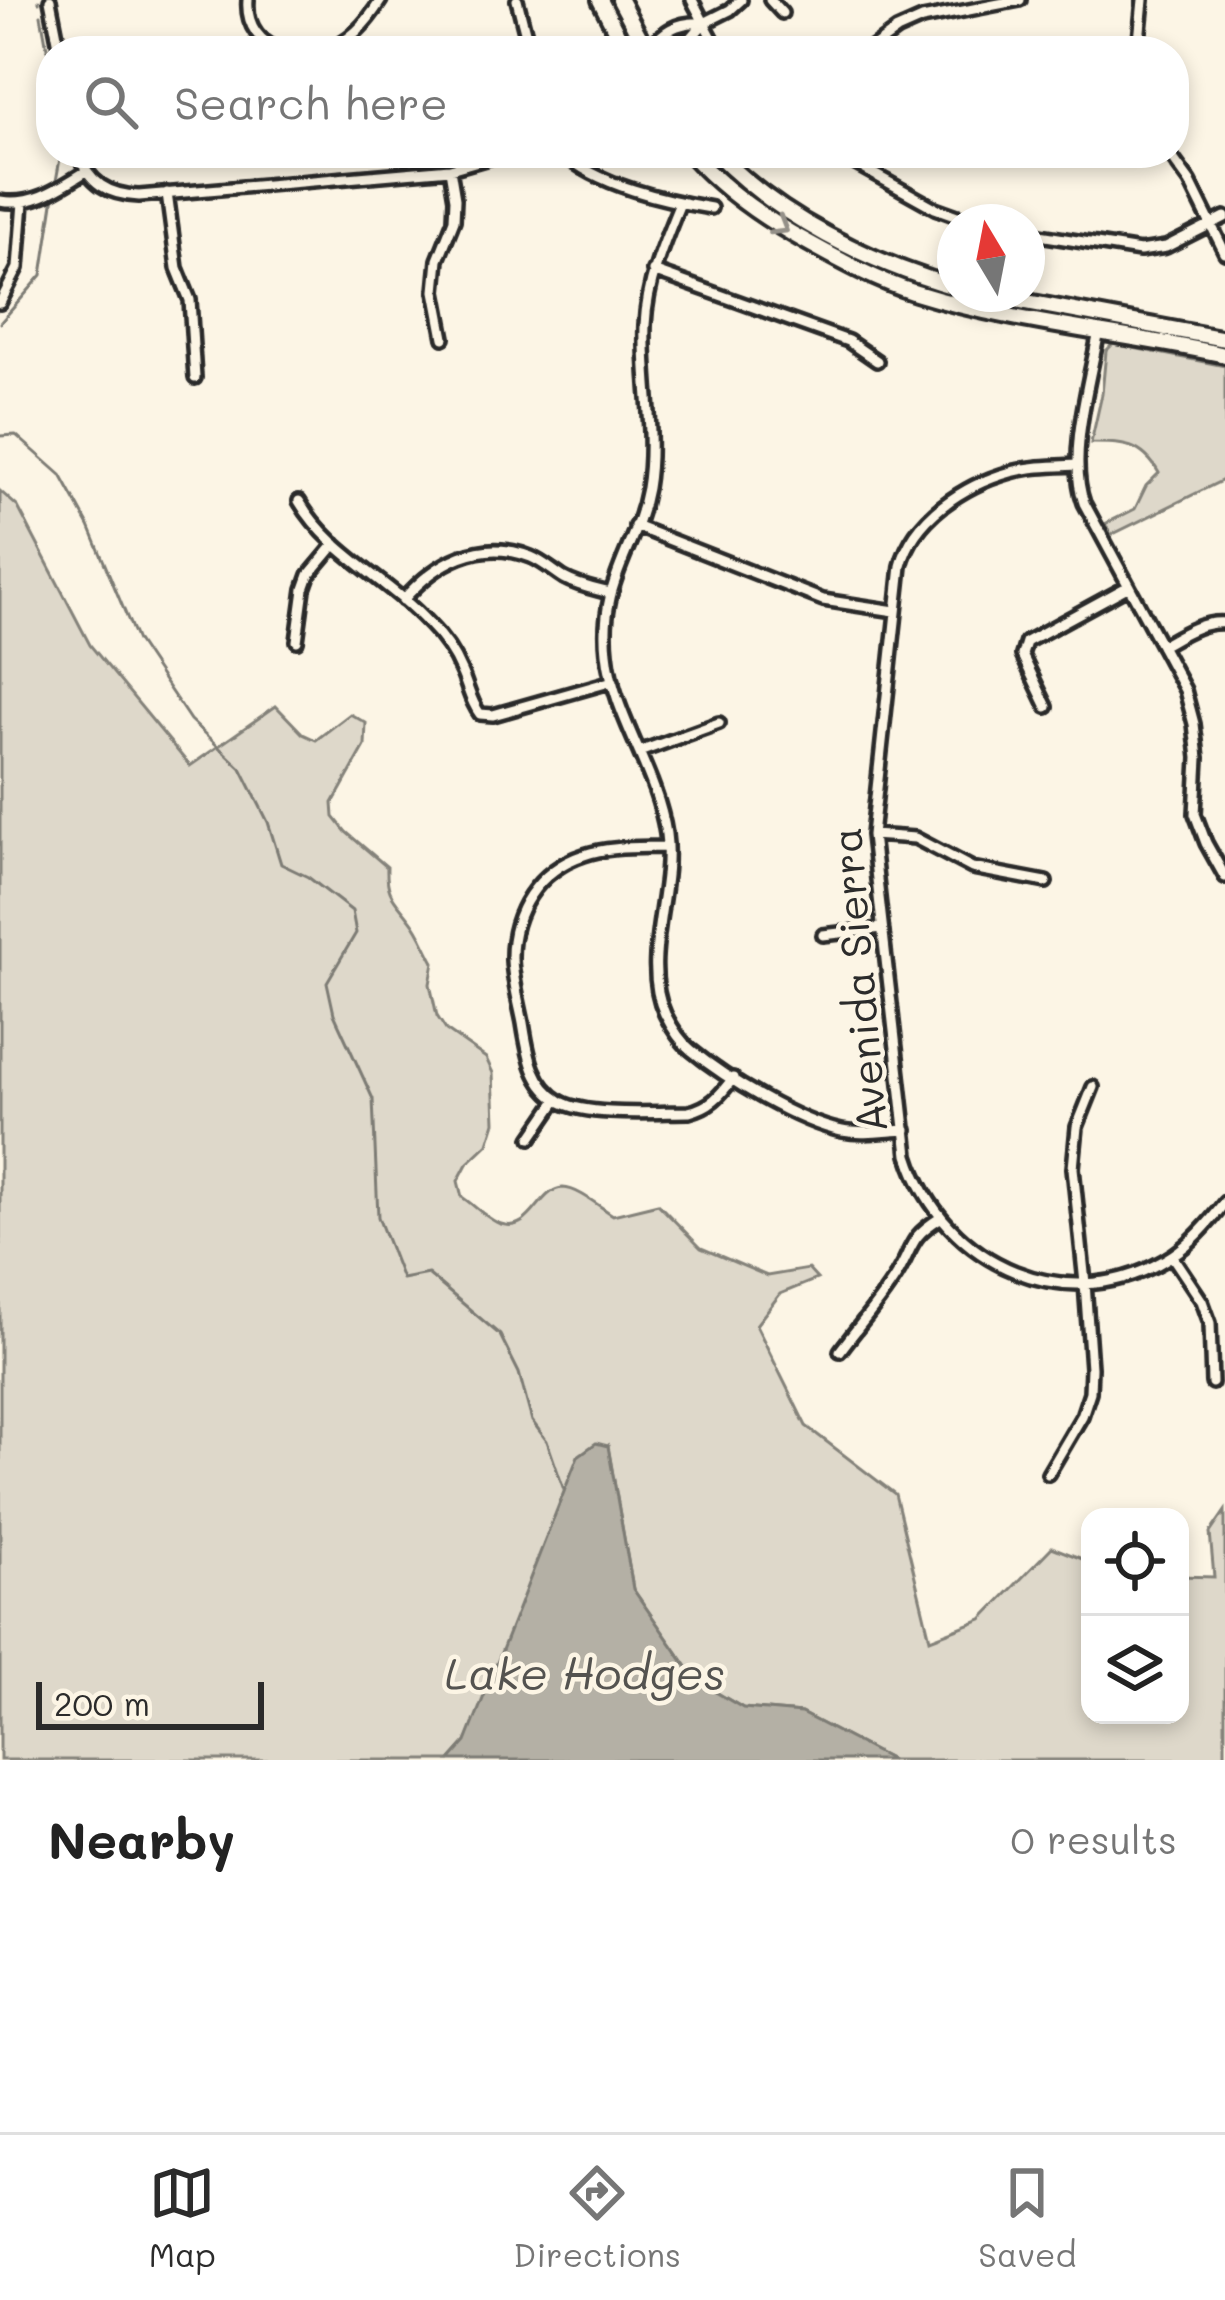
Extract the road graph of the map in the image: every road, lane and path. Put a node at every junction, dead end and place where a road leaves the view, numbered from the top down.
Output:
1 (50, 0) edge
2 (248, 0) edge
3 (381, 0) edge
4 (518, 0) edge
5 (600, 0) edge
6 (620, 0) edge
7 (692, 0) edge
8 (741, 0) edge
9 (770, 0) edge
10 (1020, 0) edge
11 (1143, 0) edge
12 (782, 13) dead end
13 (704, 23) junction
14 (57, 36) edge
15 (258, 36) edge
16 (352, 36) edge
17 (526, 36) edge
18 (618, 36) edge
19 (638, 36) edge
20 (658, 36) edge
21 (710, 36) edge
22 (889, 36) edge
23 (1139, 36) edge
24 (84, 168) edge
25 (454, 168) edge
26 (583, 168) edge
27 (706, 168) edge
28 (731, 168) edge
29 (863, 168) edge
30 (1180, 168) edge
31 (450, 169) junction
32 (86, 172) junction
33 (166, 193) junction
34 (0, 201) edge
35 (23, 202) junction
36 (680, 203) junction
37 (711, 208) dead end
38 (937, 209) edge
39 (1225, 217) edge
40 (1213, 224) junction
41 (1045, 236) edge
42 (1225, 253) edge
43 (653, 271) junction
44 (937, 281) edge
45 (0, 303) edge
46 (1045, 309) edge
47 (1100, 323) junction
48 (444, 338) dead end
49 (1225, 339) edge
50 (1225, 355) edge
51 (877, 361) dead end
52 (195, 378) dead end
53 (1077, 465) junction
54 (299, 501) dead end
55 (635, 526) junction
56 (334, 544) junction
57 (1129, 586) junction
58 (610, 592) junction
59 (403, 600) junction
60 (896, 611) junction
61 (1225, 623) edge
62 (296, 641) dead end
63 (1160, 646) junction
64 (613, 681) junction
65 (1047, 707) dead end
66 (719, 723) dead end
67 (639, 752) junction
68 (872, 835) junction
69 (667, 847) junction
70 (1225, 877) edge
71 (1046, 882) dead end
72 (882, 928) junction
73 (823, 935) dead end
74 (733, 1078) junction
75 (1093, 1087) dead end
76 (557, 1100) junction
77 (906, 1130) junction
78 (530, 1138) dead end
79 (1225, 1202) edge
80 (940, 1218) junction
81 (1172, 1256) junction
82 (1085, 1283) junction
83 (840, 1351) dead end
84 (1212, 1383) dead end
85 (1048, 1474) dead end

1 - 14 street
2 - 15 street
3 - 16 street
4 - 17 street
5 - 18 main road
6 - 19 main road
7 - 13 street
8 - 13 street
9 - 12 street
10 - 22 street
11 - 23 street
13 - 20 street
13 - 21 street
24 - 32 street
25 - 31 street
26 - 36 street
27 -> 47 main road
28 - 44 main road
29 - 38 street
30 - 40 street
31 - 33 street
31 - 48 street
32 - 33 street
32 - 35 street
33 - 52 street
34 - 35 street
35 - 45 street
36 - 37 street
36 - 43 street
39 - 40 street
40 - 41 street
40 - 42 street
43 - 51 street
43 - 55 street
46 - 47 main road
47 - 49 main road
47 - 50 main road
47 - 53 street
53 - 57 street
53 - 60 street, Avenida Sierra
54 - 56 street
55 - 58 street
55 - 60 street
56 - 59 street
56 - 62 street
57 - 63 street
57 - 65 street
58 - 59 street
58 - 64 street
59 - 64 street
60 - 68 street, Avenida Sierra
61 - 63 street
63 - 70 street
64 - 67 street
66 - 67 street
67 - 69 street
68 - 71 street
68 - 72 street, Avenida Sierra
69 - 74 street
69 - 76 street
72 - 73 street
72 - 77 street, Avenida Sierra
74 - 76 street
74 - 77 street
75 - 82 street
76 - 78 street
77 - 80 street, Avenida Sierra
79 - 81 street
80 - 82 street, Avenida Sierra
80 - 83 street
81 - 82 street, Avenida Sierra
81 - 84 street
82 - 85 street

